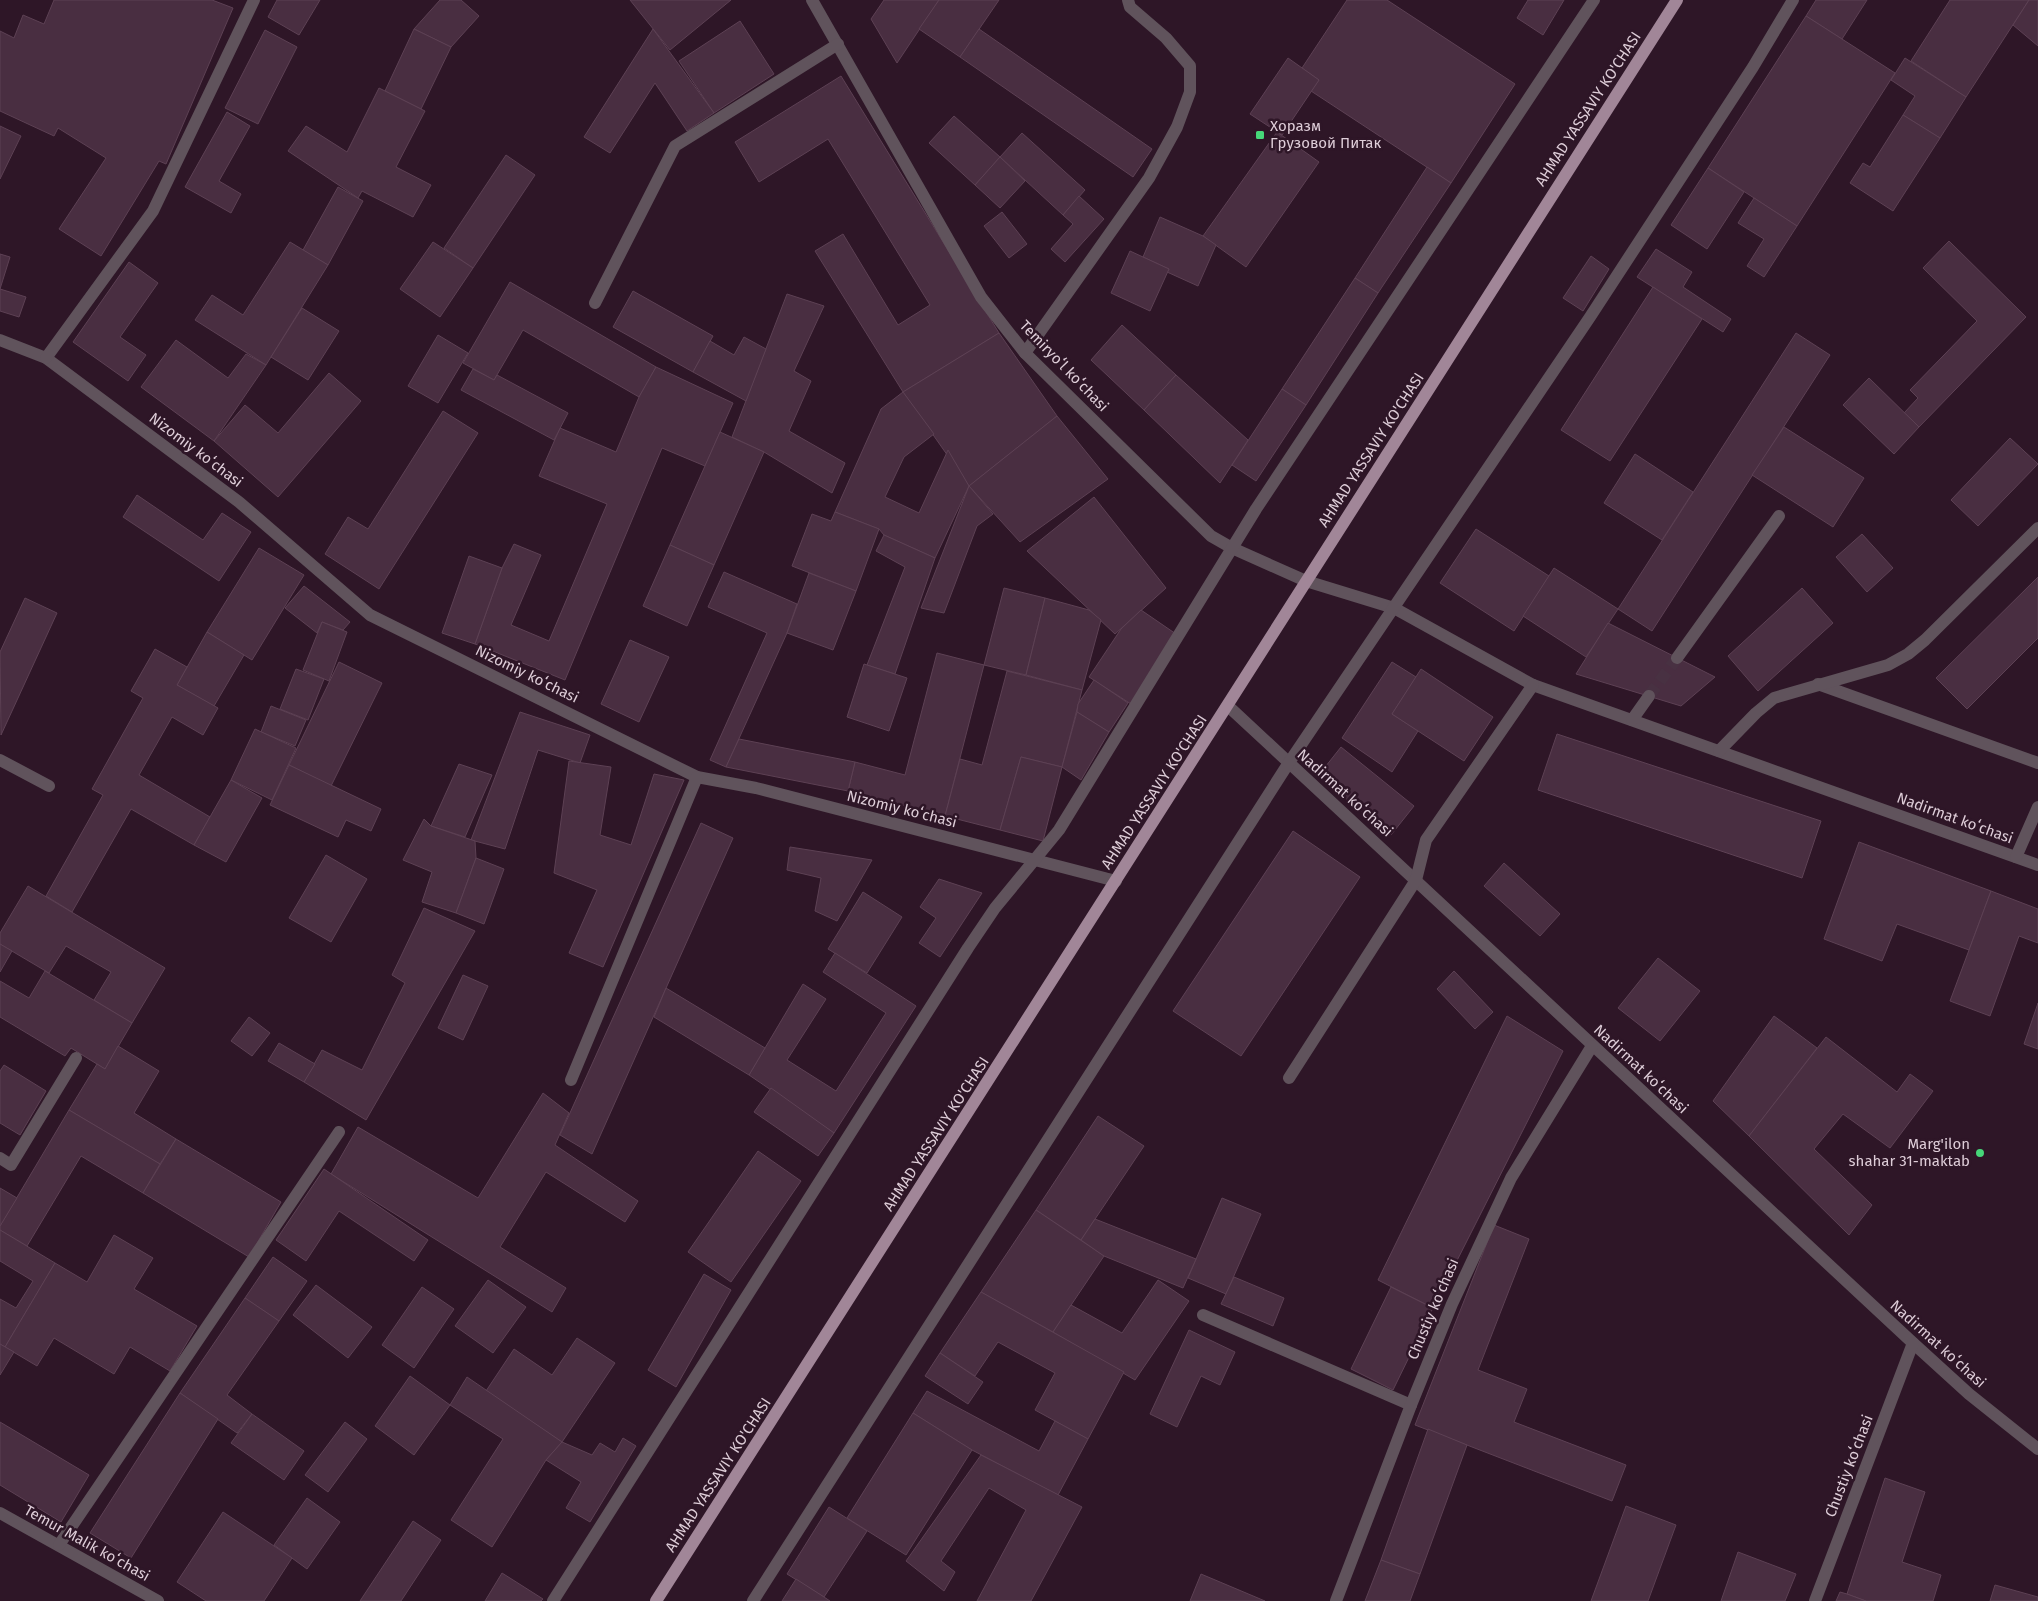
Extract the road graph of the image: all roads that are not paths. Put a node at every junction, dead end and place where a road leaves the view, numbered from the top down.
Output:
1 (254, 0) edge
2 (812, 0) edge
3 (1128, 0) edge
4 (1594, 0) edge
5 (1677, 0) edge
6 (1793, 0) edge
7 (838, 44) junction
8 (595, 303) dead end
9 (0, 340) edge
10 (1025, 353) junction
11 (46, 358) junction
12 (1779, 516) dead end
13 (2038, 528) edge
14 (1232, 548) junction
15 (1306, 581) junction
16 (1394, 608) junction
17 (1677, 658) tunnel mouth
18 (1818, 684) junction
19 (1533, 685) junction
20 (1650, 696) tunnel mouth
21 (1228, 706) junction
22 (1632, 720) junction
23 (1719, 751) junction
24 (0, 760) edge
25 (2038, 763) edge
26 (1288, 764) junction
27 (697, 777) junction
28 (49, 786) dead end
29 (2038, 807) edge
30 (2016, 857) junction
31 (1032, 859) junction
32 (2038, 864) edge
33 (1416, 880) junction
34 (1116, 881) junction
35 (1592, 1046) junction
36 (76, 1058) dead end
37 (1289, 1078) dead end
38 (571, 1080) dead end
39 (339, 1132) dead end
40 (0, 1158) edge
41 (1204, 1315) dead end
42 (1913, 1343) junction
43 (1411, 1404) junction
44 (2038, 1449) edge
45 (0, 1513) edge
46 (59, 1546) junction
47 (158, 1601) edge
48 (552, 1601) edge
49 (656, 1601) edge
50 (753, 1601) edge
51 (1336, 1601) edge
52 (1815, 1601) edge

1 - 11 street
2 - 7 street, Temiryoʻl koʻchasi
3 - 10 street
4 - 14 street
5 - 15 main road, AHMAD YASSAVIY KO'CHASI
6 - 16 street
7 - 8 street
7 - 10 street, Temiryoʻl koʻchasi
9 - 11 street, Nizomiy koʻchasi
10 - 14 street, Temiryoʻl koʻchasi
11 - 27 street, Nizomiy koʻchasi
12 - 17 street
13 - 18 street
14 - 15 street, Temiryoʻl koʻchasi
14 - 31 street
15 - 16 street, Nadirmat koʻchasi
15 - 21 main road, AHMAD YASSAVIY KO'CHASI
16 - 19 street, Nadirmat koʻchasi
16 - 26 street
18 - 23 street
18 - 25 street
19 - 22 street, Nadirmat koʻchasi
19 - 33 street
20 - 22 street
21 - 26 street, Nadirmat koʻchasi
21 - 34 main road, AHMAD YASSAVIY KO'CHASI
22 - 23 street, Nadirmat koʻchasi
23 - 30 street, Nadirmat koʻchasi
24 - 28 street
26 - 33 street, Nadirmat koʻchasi
26 - 50 street
27 - 31 street, Nizomiy koʻchasi
27 - 38 street
29 - 30 street
30 - 32 street, Nadirmat koʻchasi
31 - 34 street, Nizomiy koʻchasi
31 - 48 street
33 - 35 street, Nadirmat koʻchasi
33 - 37 street
34 - 49 main road, AHMAD YASSAVIY KO'CHASI
35 - 42 street, Nadirmat koʻchasi
35 - 43 street, Chustiy koʻchasi
36 - 40 street
39 - 46 street
41 - 43 street
42 - 44 street, Nadirmat koʻchasi
42 - 52 street, Chustiy koʻchasi
43 - 51 street, Chustiy koʻchasi
45 - 46 street, Temur Malik koʻchasi
46 - 47 street, Temur Malik koʻchasi

